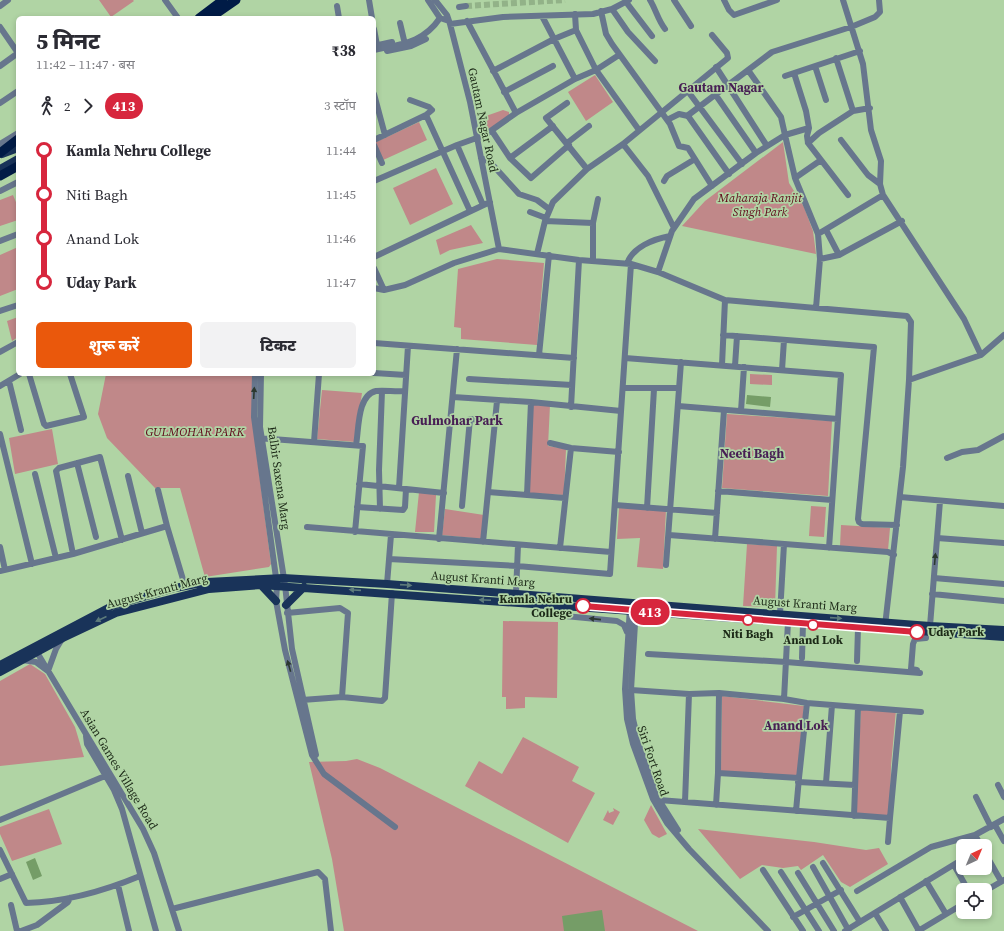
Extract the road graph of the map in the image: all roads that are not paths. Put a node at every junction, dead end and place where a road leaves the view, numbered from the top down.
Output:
1 (8, 0) edge
2 (164, 0) edge
3 (223, 0) edge
4 (236, 0) edge
5 (369, 0) edge
6 (428, 0) edge
7 (435, 0) edge
8 (650, 0) edge
9 (674, 0) edge
10 (724, 0) edge
11 (778, 0) edge
12 (843, 0) edge
13 (879, 0) edge
14 (627, 1) edge
15 (0, 6) edge
16 (337, 6) dead end
17 (612, 9) junction
18 (601, 12) junction
19 (575, 14) junction
20 (176, 16) edge
21 (202, 16) edge
22 (213, 16) edge
23 (339, 16) edge
24 (372, 16) edge
25 (542, 16) junction
26 (437, 18) junction
27 (467, 21) junction
28 (400, 22) dead end
29 (450, 23) junction
30 (691, 26) dead end
31 (0, 27) edge
32 (851, 27) junction
33 (665, 29) dead end
34 (576, 30) junction
35 (712, 35) dead end
36 (652, 36) dead end
37 (554, 39) junction
38 (404, 40) junction
39 (376, 47) edge
40 (376, 47) edge
41 (16, 50) edge
42 (860, 51) junction
43 (16, 54) edge
44 (376, 54) edge
45 (619, 55) junction
46 (836, 58) junction
47 (655, 60) dead end
48 (0, 66) edge
49 (553, 66) dead end
50 (815, 66) junction
51 (716, 67) junction
52 (596, 70) junction
53 (748, 70) junction
54 (493, 71) junction
55 (794, 73) junction
56 (785, 76) dead end
57 (575, 79) junction
58 (728, 85) junction
59 (686, 90) junction
60 (16, 92) edge
61 (504, 92) junction
62 (715, 94) junction
63 (410, 100) dead end
64 (826, 100) dead end
65 (0, 103) edge
66 (567, 103) dead end
67 (699, 107) junction
68 (870, 108) junction
69 (661, 111) junction
70 (853, 111) junction
71 (516, 113) junction
72 (426, 115) junction
73 (377, 116) edge
74 (687, 116) junction
75 (667, 120) junction
76 (553, 126) junction
77 (590, 126) dead end
78 (809, 128) junction
79 (639, 130) junction
80 (492, 131) junction
81 (16, 134) edge
82 (385, 135) junction
83 (785, 135) junction
84 (477, 138) junction
85 (376, 139) edge
86 (841, 140) dead end
87 (16, 141) edge
88 (808, 143) junction
89 (0, 144) edge
90 (568, 144) junction
91 (623, 144) junction
92 (457, 145) junction
93 (767, 146) junction
94 (16, 149) edge
95 (376, 150) edge
96 (443, 152) junction
97 (0, 153) edge
98 (756, 153) junction
99 (0, 156) edge
100 (481, 158) junction
101 (510, 158) junction
102 (695, 159) junction
103 (16, 160) edge
104 (821, 160) junction
105 (382, 163) dead end
106 (742, 164) junction
107 (16, 167) edge
108 (0, 169) edge
109 (587, 169) junction
110 (729, 174) junction
111 (0, 176) edge
112 (795, 178) junction
113 (376, 179) edge
114 (664, 181) dead end
115 (16, 183) edge
116 (880, 184) junction
117 (712, 186) junction
118 (0, 191) edge
119 (848, 195) dead end
120 (884, 195) junction
121 (598, 199) dead end
122 (490, 202) junction
123 (483, 205) junction
124 (549, 209) junction
125 (470, 211) junction
126 (530, 212) dead end
127 (545, 220) junction
128 (902, 221) junction
129 (593, 223) junction
130 (674, 228) junction
131 (826, 230) junction
132 (818, 234) junction
133 (16, 235) edge
134 (670, 236) junction
135 (0, 241) edge
136 (499, 249) junction
137 (537, 254) junction
138 (839, 255) junction
139 (376, 256) edge
140 (549, 256) junction
141 (820, 259) junction
142 (579, 260) junction
143 (593, 261) junction
144 (629, 264) junction
145 (376, 272) edge
146 (658, 272) junction
147 (376, 288) edge
148 (384, 290) junction
149 (725, 300) junction
150 (16, 306) edge
151 (816, 308) junction
152 (0, 311) edge
153 (724, 335) junction
154 (1004, 335) edge
155 (737, 336) junction
156 (784, 340) junction
157 (16, 343) edge
158 (376, 343) edge
159 (408, 346) junction
160 (457, 349) junction
161 (0, 352) edge
162 (981, 354) junction
163 (539, 355) junction
164 (574, 358) junction
165 (625, 358) junction
166 (681, 362) junction
167 (722, 365) junction
168 (734, 366) junction
169 (744, 367) junction
170 (782, 370) junction
171 (376, 373) edge
172 (406, 375) junction
173 (16, 376) edge
174 (30, 376) edge
175 (71, 376) edge
176 (255, 376) edge
177 (261, 376) edge
178 (319, 376) edge
179 (469, 379) dead end
180 (9, 380) junction
181 (909, 380) junction
182 (572, 385) junction
183 (0, 386) edge
184 (623, 388) junction
185 (679, 388) junction
186 (654, 389) junction
187 (382, 392) junction
188 (405, 392) junction
189 (453, 397) junction
190 (497, 401) junction
191 (531, 402) junction
192 (678, 406) junction
193 (571, 407) junction
194 (724, 410) junction
195 (621, 411) junction
196 (741, 411) junction
197 (838, 419) junction
198 (495, 421) junction
199 (21, 430) dead end
200 (0, 434) edge
201 (1004, 436) edge
202 (259, 438) junction
203 (314, 442) junction
204 (550, 443) dead end
205 (356, 444) junction
206 (571, 448) junction
207 (619, 452) junction
208 (947, 458) dead end
209 (77, 463) junction
210 (35, 474) dead end
211 (128, 476) dead end
212 (359, 484) junction
213 (380, 486) junction
214 (402, 488) junction
215 (158, 490) dead end
216 (718, 491) junction
217 (488, 492) junction
218 (444, 493) junction
219 (527, 495) junction
220 (900, 497) junction
221 (565, 498) junction
222 (832, 500) junction
223 (940, 501) junction
224 (462, 506) dead end
225 (615, 506) junction
226 (1004, 506) edge
227 (357, 507) junction
228 (647, 508) junction
229 (380, 509) junction
230 (670, 510) junction
231 (717, 513) junction
232 (897, 525) junction
233 (167, 526) junction
234 (307, 527) dead end
235 (354, 532) junction
236 (142, 533) junction
237 (391, 535) junction
238 (669, 535) junction
239 (96, 537) dead end
240 (937, 538) junction
241 (439, 539) junction
242 (715, 539) junction
243 (122, 540) junction
244 (483, 542) junction
245 (1004, 543) edge
246 (784, 544) junction
247 (518, 545) junction
248 (0, 547) edge
249 (560, 548) junction
250 (829, 548) junction
251 (611, 552) junction
252 (73, 554) junction
253 (894, 555) junction
254 (56, 558) junction
255 (389, 559) junction
256 (32, 564) junction
257 (666, 565) dead end
258 (517, 566) junction
259 (2, 570) edge
260 (934, 578) junction
261 (280, 581) junction
262 (261, 584) junction
263 (387, 584) junction
264 (1004, 584) edge
265 (185, 586) junction
266 (304, 587) junction
267 (392, 593) junction
268 (516, 594) junction
269 (932, 594) junction
270 (276, 601) junction
271 (1004, 601) edge
272 (546, 604) junction
273 (633, 607) junction
274 (287, 609) junction
275 (780, 614) junction
276 (788, 622) junction
277 (804, 624) junction
278 (885, 625) junction
279 (858, 628) junction
280 (1004, 630) edge
281 (628, 633) junction
282 (926, 633) junction
283 (1004, 637) edge
284 (63, 638) junction
285 (915, 638) junction
286 (35, 649) junction
287 (648, 654) dead end
288 (802, 658) dead end
289 (22, 660) junction
290 (857, 661) dead end
291 (786, 662) junction
292 (0, 665) edge
293 (48, 671) junction
294 (0, 672) edge
295 (631, 690) junction
296 (720, 693) junction
297 (689, 694) junction
298 (342, 697) junction
299 (784, 699) junction
300 (302, 700) junction
301 (807, 704) junction
302 (832, 706) junction
303 (858, 708) junction
304 (900, 711) junction
305 (921, 712) dead end
306 (86, 734) junction
307 (718, 773) junction
308 (105, 776) junction
309 (799, 780) junction
310 (826, 783) junction
311 (855, 785) junction
312 (998, 785) dead end
313 (976, 797) dead end
314 (1004, 797) edge
315 (659, 800) junction
316 (684, 802) junction
317 (716, 805) junction
318 (796, 811) junction
319 (854, 816) junction
320 (890, 818) junction
321 (1004, 819) edge
322 (0, 820) edge
323 (993, 826) junction
324 (395, 827) dead end
325 (976, 835) junction
326 (978, 839) edge
327 (1004, 841) edge
328 (888, 842) dead end
329 (0, 850) edge
330 (823, 863) dead end
331 (992, 864) edge
332 (954, 865) joint
333 (812, 867) dead end
334 (763, 870) dead end
335 (781, 872) dead end
336 (798, 873) dead end
337 (12, 874) junction
338 (140, 876) junction
339 (0, 879) edge
340 (1002, 880) edge
341 (926, 881) junction
342 (964, 883) edge
343 (118, 885) junction
344 (992, 886) edge
345 (840, 890) junction
346 (857, 892) dead end
347 (829, 897) junction
348 (900, 897) junction
349 (70, 898) junction
350 (817, 904) junction
351 (12, 905) dead end
352 (956, 908) edge
353 (172, 909) junction
354 (805, 910) junction
355 (875, 913) junction
356 (946, 914) junction
357 (793, 917) junction
358 (860, 922) junction
359 (847, 930) edge
360 (17, 931) edge
361 (21, 931) edge
362 (129, 931) edge
363 (156, 931) edge
364 (179, 931) edge
365 (331, 931) edge
366 (768, 931) edge
367 (773, 931) edge
368 (803, 931) edge
369 (819, 931) edge
370 (834, 931) edge
371 (886, 931) edge
372 (919, 931) edge

1 - 15 street
2 - 20 street
3 - 21 highway
4 - 22 highway
5 - 24 street
6 - 26 street
7 - 29 street, Gautam Nagar Road
8 - 33 street
9 - 30 street
10 - 11 street
12 - 32 street
13 - 32 street
14 - 17 street
14 - 36 street
16 - 23 street
17 - 18 street
17 - 47 street
18 - 19 street
18 - 45 street
19 - 25 street
19 - 34 street
25 - 27 street
25 - 37 street
26 - 29 street
26 - 38 street
26 - 39 street
26 - 44 street
27 - 29 street
27 - 54 street
28 - 38 street
29 - 84 street, Gautam Nagar Road
31 - 41 street
32 - 42 street
32 - 53 street
34 - 37 street
34 - 52 street
35 - 51 street
37 - 54 street
37 - 57 street
38 - 40 street
42 - 46 street
42 - 68 street
43 - 48 street
45 - 52 street
45 - 69 street
46 - 50 street
46 - 70 street
49 - 61 street
50 - 55 street
50 - 64 street
51 - 58 street
51 - 59 street
52 - 57 street
52 - 79 street
53 - 58 street
53 - 83 street
54 - 61 street
55 - 56 street
55 - 78 street
57 - 71 street
58 - 62 street
58 - 93 street
59 - 67 street
59 - 69 street
60 - 65 street
61 - 71 street
62 - 67 street
62 - 98 street
63 - 72 street
66 - 76 street
67 - 74 street
67 - 106 street
68 - 70 street
68 - 116 street
69 - 75 street
69 - 79 street
70 - 88 street
71 - 80 street
72 - 82 street
72 - 96 street
73 - 82 street
74 - 75 street
74 - 110 street
75 - 102 street
76 - 90 street
76 - 101 street
77 - 90 street
78 - 83 street
78 - 88 street
79 - 91 street
80 - 84 street
80 - 101 street
81 - 89 street
82 - 85 street
83 - 93 street
83 - 112 street
84 - 92 street
84 - 100 street, Gautam Nagar Road
86 - 116 street
87 - 97 highway
88 - 104 street
90 - 101 street
90 - 109 street
91 - 109 street
91 - 130 street
92 - 96 street
92 - 123 street
93 - 98 street
94 - 99 main road
95 - 105 street
96 - 113 street
96 - 125 street
98 - 106 street
100 - 122 street, Gautam Nagar Road
100 - 124 street
102 - 114 street
102 - 117 street
103 - 108 main road
104 - 112 street
104 - 119 street
106 - 110 street
107 - 111 highway
109 - 124 street
110 - 117 street
112 - 132 street
115 - 118 street
116 - 120 street
117 - 130 street
120 - 128 street
120 - 131 street
121 - 129 street
122 - 123 street
122 - 136 street, Gautam Nagar Road
123 - 125 street
124 - 127 street
125 - 139 street
126 - 127 street
127 - 129 street
127 - 137 street
128 - 138 street
128 - 162 street
129 - 143 street
130 - 134 street
131 - 132 street
131 - 138 street
132 - 141 street
133 - 135 street
134 - 144 street
134 - 146 street
136 - 137 street
136 - 148 street
137 - 140 street
138 - 141 street
140 - 142 street
140 - 163 street
141 - 151 street
142 - 143 street
142 - 164 street
143 - 144 street
144 - 146 street
144 - 165 street
145 - 148 street
146 - 149 street
147 - 148 street
149 - 151 street
149 - 153 street
150 - 152 street
151 - 181 street
153 - 155 street
153 - 167 street
154 - 162 street
155 - 156 street
155 - 168 street
156 - 170 street
156 - 232 street
157 - 161 street
158 - 159 street
159 - 160 street
159 - 172 street
160 - 163 street
160 - 189 street
162 - 181 street
163 - 164 street
164 - 182 street
165 - 166 street
165 - 184 street
166 - 167 street
166 - 185 street
167 - 168 street
168 - 169 street
169 - 170 street
169 - 196 street
170 - 197 street
171 - 172 street
172 - 188 street
173 - 180 street
174 - 175 street
202 -> 176 street, Balbir Saxena Marg
177 - 202 street, Balbir Saxena Marg
178 - 203 street
179 - 182 street
180 - 183 street
180 - 199 street
181 - 220 street
182 - 193 street
184 - 186 street
184 - 195 street
185 - 186 street
185 - 192 street
186 - 228 street
187 - 188 street
187 - 205 street
187 - 213 street
188 - 214 street
189 - 190 street
189 - 218 street
190 - 191 street
190 - 198 street
191 - 193 street
191 - 219 street
192 - 194 street
192 - 230 street
193 - 195 street
194 - 196 street
194 - 216 street
195 - 207 street
196 - 197 street
197 - 222 street
198 - 217 street
198 - 224 street
200 - 256 street
201 - 208 street
202 - 203 street
202 - 261 street, Balbir Saxena Marg
203 - 205 street
204 - 206 street
205 - 212 street
206 - 207 street
206 - 221 street
207 - 225 street
209 - 239 street
209 - 243 street
209 - 252 street
210 - 254 street
211 - 236 street
212 - 213 street
212 - 227 street
213 - 214 street
213 - 229 street
214 - 218 street
214 - 229 street
215 - 233 street
216 - 222 street
216 - 231 street
217 - 219 street
217 - 244 street
218 - 241 street
219 - 221 street
220 - 223 street
220 - 232 street
221 - 249 street
222 - 250 street
223 - 226 street
223 - 240 street
225 - 228 street
225 - 251 street
227 - 229 street
227 - 235 street
228 - 230 street
230 - 231 street
230 - 238 street
231 - 242 street
232 - 253 street
233 - 236 street
233 - 265 street
234 - 235 street
235 - 237 street
236 - 243 street
237 - 241 street
237 - 255 street
238 - 242 street
238 - 257 street
240 - 245 street
260 -> 240 street
241 - 244 street
242 - 246 street
243 - 252 street
244 - 247 street
246 - 250 street
246 - 275 street
247 - 249 street
247 - 258 street
248 - 259 street
249 - 251 street
250 - 253 street
251 - 258 street
252 - 254 street
253 - 278 street
254 - 256 street
255 - 258 street
255 - 263 street
256 - 259 street
258 - 268 street
260 - 264 street
260 - 269 street
261 - 262 main road, August Kranti Marg
261 - 263 main road, August Kranti Marg
261 - 265 main road, August Kranti Marg
261 - 266 main road, August Kranti Marg
261 - 270 street
261 - 274 street
262 - 270 main road
262 -> 284 main road, August Kranti Marg
263 -> 268 main road, August Kranti Marg
265 - 286 main road, August Kranti Marg
267 -> 266 main road, August Kranti Marg
266 - 274 main road
272 -> 267 main road, August Kranti Marg
267 - 298 street
268 - 273 main road, August Kranti Marg
269 - 271 street
269 - 282 street
300 -> 270 street
272 - 273 main road, August Kranti Marg
281 -> 272 street
273 - 275 main road, August Kranti Marg
273 - 276 main road, August Kranti Marg
273 - 281 street, Siri Fort Road
273 - 295 street, Siri Fort Road
274 - 298 street
274 - 300 street
275 -> 278 main road, August Kranti Marg
276 - 277 main road, August Kranti Marg
276 - 291 street
277 - 279 main road, August Kranti Marg
277 - 288 street
278 - 279 main road, August Kranti Marg
278 - 282 main road, August Kranti Marg
278 - 285 main road, August Kranti Marg
279 - 290 street
280 - 282 main road, August Kranti Marg
281 - 366 street, Siri Fort Road
282 - 283 main road, August Kranti Marg
282 - 285 main road, August Kranti Marg
284 - 286 main road, August Kranti Marg
284 - 293 street
285 - 291 street
286 - 289 main road, August Kranti Marg
286 - 292 main road, August Kranti Marg
286 - 293 street, Asian Games Village Road
287 - 291 street
289 - 293 street
289 - 294 main road, August Kranti Marg
291 - 299 street
293 - 306 street, Asian Games Village Road
295 - 297 street
295 - 315 street, Siri Fort Road
296 - 297 street
296 - 299 street
296 - 307 street
297 - 316 street
298 - 300 street
299 - 301 street
300 - 324 street
301 - 302 street
301 - 309 street
302 - 303 street
302 - 310 street
303 - 304 street
303 - 311 street
304 - 305 street
304 - 320 street
306 - 308 street
306 - 353 street, Asian Games Village Road
307 - 309 street
307 - 317 street
308 - 322 street
308 - 338 street
309 - 310 street
309 - 318 street
310 - 311 street
311 - 319 street
312 - 314 street
313 - 323 street
315 - 316 street
315 - 367 street, Siri Fort Road
316 - 317 street
317 - 318 street
318 - 319 street
319 - 320 street
320 - 328 street
321 - 323 street
323 - 325 street
323 - 327 street
325 - 326 street
325 - 346 street
329 - 337 street
330 - 345 street
331 - 340 street
332 - 341 street
332 - 342 street
333 - 347 street
334 - 357 street
335 - 354 street
336 - 350 street
337 - 339 street
337 - 349 street
338 - 343 street
338 - 363 street
340 - 344 street
341 - 348 street
341 - 356 street
343 - 349 street
343 - 362 street
345 - 347 street
345 - 358 street
347 - 350 street
347 - 359 street
348 - 355 street
348 - 372 street
349 - 361 street
350 - 354 street
350 - 370 street
351 - 360 street
352 - 356 street
353 - 364 street, Asian Games Village Road
353 - 365 street
354 - 357 street
354 - 369 street
355 - 358 street
355 - 371 street
356 - 372 street
357 - 368 street
358 - 359 street

